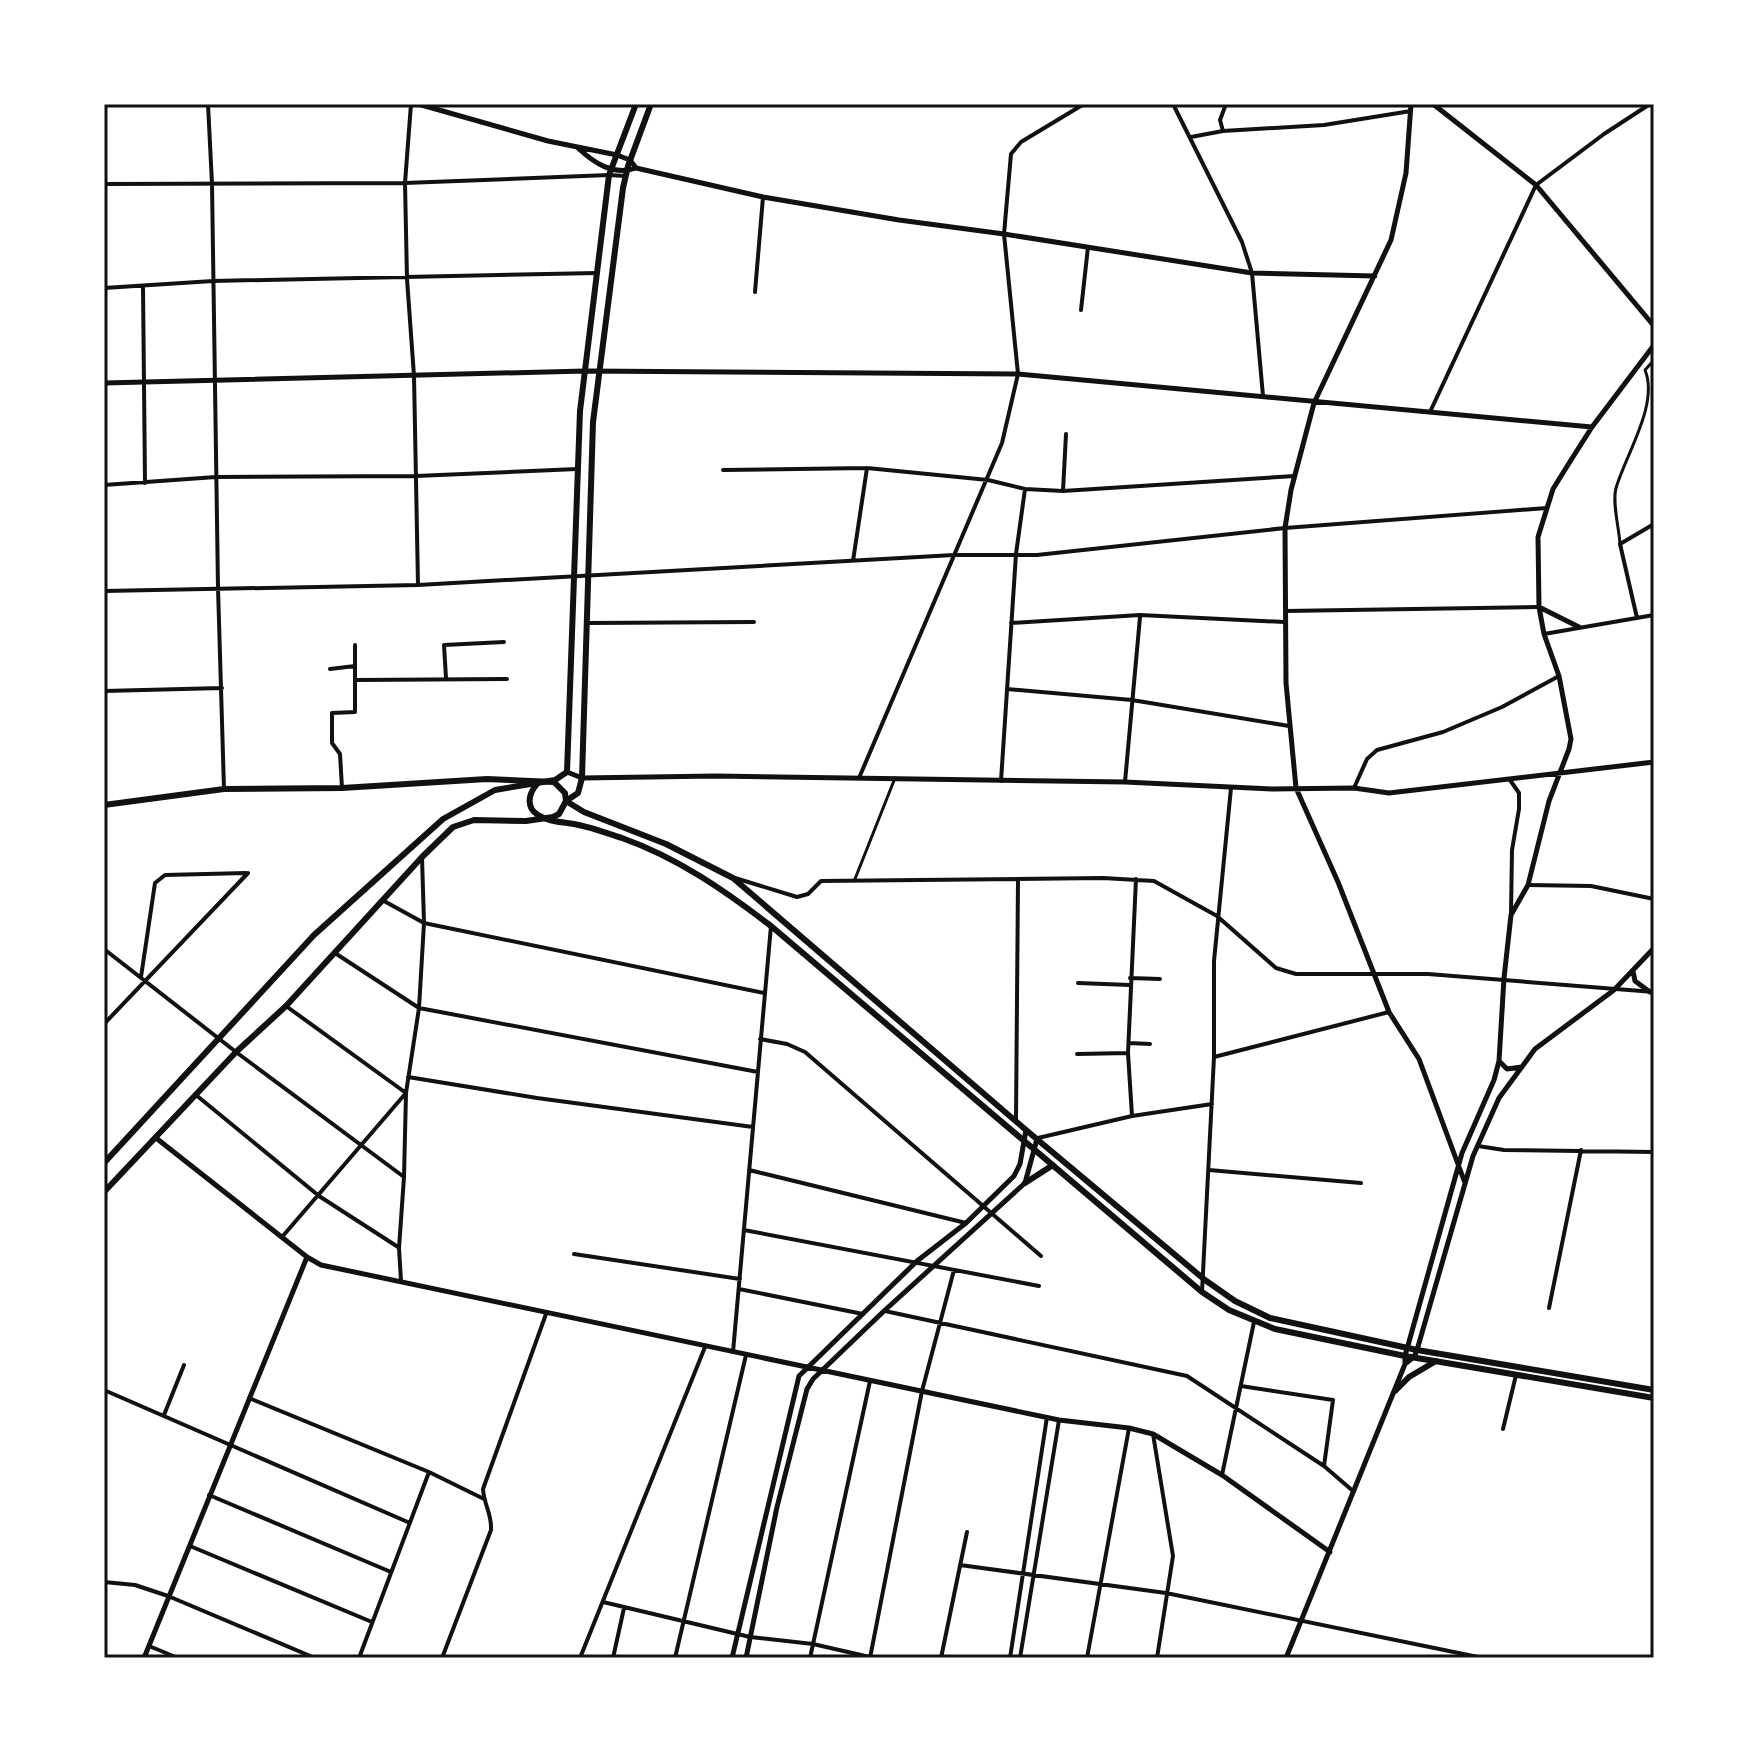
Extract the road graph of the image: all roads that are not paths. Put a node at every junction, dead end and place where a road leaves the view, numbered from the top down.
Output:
1 (208, 104) edge
2 (411, 104) edge
3 (418, 104) edge
4 (636, 104) edge
5 (651, 104) edge
6 (1084, 104) edge
7 (1173, 104) edge
8 (1226, 104) edge
9 (1433, 104) edge
10 (1650, 104) edge
11 (1411, 108) edge
12 (1223, 131) junction
13 (1191, 137) junction
14 (578, 148) junction
15 (617, 155) junction
16 (630, 160) junction
17 (636, 168) junction
18 (610, 172) junction
19 (626, 174) junction
20 (405, 183) junction
21 (104, 184) edge
22 (212, 184) junction
23 (1536, 185) junction
24 (763, 197) junction
25 (1004, 234) junction
26 (1088, 247) junction
27 (597, 273) junction
28 (1252, 273) junction
29 (1375, 276) junction
30 (407, 279) junction
31 (213, 281) junction
32 (143, 287) junction
33 (104, 288) edge
34 (755, 292) dead end
35 (1081, 310) dead end
36 (1654, 326) edge
37 (1654, 345) edge
38 (1654, 360) edge
39 (585, 371) junction
40 (600, 372) junction
41 (1018, 374) junction
42 (414, 376) junction
43 (214, 381) junction
44 (145, 382) junction
45 (104, 383) edge
46 (1263, 396) junction
47 (1314, 403) junction
48 (1430, 412) junction
49 (1592, 427) junction
50 (1066, 434) dead end
51 (867, 468) junction
52 (578, 469) junction
53 (723, 470) dead end
54 (416, 476) junction
55 (1296, 476) junction
56 (216, 477) junction
57 (988, 480) junction
58 (145, 483) junction
59 (104, 485) edge
60 (1025, 489) junction
61 (1063, 491) junction
62 (1547, 508) junction
63 (1654, 524) edge
64 (1285, 528) junction
65 (1620, 544) junction
66 (1016, 554) junction
67 (954, 555) junction
68 (853, 561) junction
69 (589, 576) junction
70 (575, 577) junction
71 (418, 585) junction
72 (218, 588) junction
73 (104, 591) edge
74 (1539, 607) junction
75 (1284, 611) junction
76 (1140, 615) junction
77 (1654, 615) edge
78 (1637, 618) junction
79 (754, 622) dead end
80 (1284, 622) junction
81 (587, 623) junction
82 (1011, 623) junction
83 (1579, 627) junction
84 (1544, 634) junction
85 (504, 642) dead end
86 (355, 645) dead end
87 (355, 666) junction
88 (330, 669) dead end
89 (1559, 676) junction
90 (446, 678) junction
91 (507, 679) dead end
92 (356, 680) junction
93 (222, 688) junction
94 (1007, 689) junction
95 (104, 691) edge
96 (1132, 700) junction
97 (1289, 726) junction
98 (1654, 762) edge
99 (567, 772) junction
100 (1561, 772) junction
101 (582, 778) junction
102 (859, 778) junction
103 (895, 778) junction
104 (1510, 780) junction
105 (545, 781) junction
106 (1001, 781) junction
107 (1125, 782) junction
108 (537, 784) junction
109 (1231, 787) junction
110 (342, 788) junction
111 (1296, 788) junction
112 (1354, 788) junction
113 (224, 789) junction
114 (566, 801) junction
115 (104, 805) edge
116 (545, 818) junction
117 (675, 848) junction
118 (422, 857) junction
119 (671, 859) junction
120 (733, 878) junction
121 (1018, 879) junction
122 (1136, 879) junction
123 (855, 881) junction
124 (1528, 885) junction
125 (1654, 899) edge
126 (384, 901) junction
127 (1511, 915) junction
128 (1217, 916) junction
129 (424, 923) junction
130 (771, 926) junction
131 (1654, 948) edge
132 (104, 949) edge
133 (335, 953) junction
134 (1633, 971) junction
135 (1373, 974) junction
136 (1130, 978) junction
137 (1504, 978) junction
138 (143, 979) junction
139 (1160, 979) dead end
140 (1078, 983) dead end
141 (1130, 985) junction
142 (1614, 990) junction
143 (1652, 992) edge
144 (764, 993) junction
145 (286, 1006) junction
146 (419, 1008) junction
147 (1389, 1012) junction
148 (104, 1024) edge
149 (219, 1036) junction
150 (760, 1039) junction
151 (1128, 1043) junction
152 (1150, 1044) dead end
153 (236, 1052) junction
154 (1128, 1053) junction
155 (1077, 1054) dead end
156 (1214, 1057) junction
157 (1499, 1061) junction
158 (1522, 1067) junction
159 (758, 1072) junction
160 (408, 1077) junction
161 (406, 1093) junction
162 (196, 1095) junction
163 (1212, 1104) junction
164 (1132, 1116) junction
165 (1016, 1121) junction
166 (753, 1127) junction
167 (1026, 1130) junction
168 (156, 1138) junction
169 (1037, 1139) junction
170 (1024, 1142) junction
171 (360, 1146) junction
172 (1478, 1146) junction
173 (1034, 1149) junction
174 (1581, 1150) junction
175 (1654, 1152) edge
176 (104, 1163) edge
177 (1053, 1165) junction
178 (1458, 1168) junction
179 (749, 1170) junction
180 (1209, 1170) junction
181 (404, 1177) junction
182 (1025, 1183) junction
183 (1361, 1183) dead end
184 (1465, 1183) junction
185 (104, 1192) edge
186 (319, 1196) junction
187 (983, 1205) junction
188 (991, 1212) junction
189 (966, 1223) junction
190 (744, 1230) junction
191 (282, 1237) junction
192 (399, 1248) junction
193 (574, 1254) dead end
194 (1041, 1256) dead end
195 (307, 1257) junction
196 (917, 1261) junction
197 (935, 1265) junction
198 (954, 1270) junction
199 (740, 1279) junction
200 (1205, 1280) junction
201 (401, 1283) junction
202 (1039, 1286) dead end
203 (739, 1289) junction
204 (1202, 1292) junction
205 (1549, 1308) dead end
206 (884, 1311) junction
207 (546, 1314) junction
208 (865, 1314) junction
209 (941, 1322) junction
210 (1254, 1322) junction
211 (1317, 1333) junction
212 (705, 1347) junction
213 (1408, 1348) junction
214 (733, 1352) junction
215 (1415, 1353) junction
216 (746, 1355) junction
217 (1405, 1356) junction
218 (1436, 1361) junction
219 (1465, 1362) junction
220 (1405, 1364) junction
221 (184, 1365) dead end
222 (806, 1368) junction
223 (821, 1371) junction
224 (1516, 1375) junction
225 (870, 1381) junction
226 (1241, 1386) junction
227 (104, 1390) edge
228 (1654, 1390) edge
229 (922, 1391) junction
230 (1395, 1391) junction
231 (249, 1398) junction
232 (1654, 1398) edge
233 (1235, 1408) junction
234 (164, 1415) junction
235 (1047, 1417) junction
236 (1059, 1420) junction
237 (1129, 1428) junction
238 (1503, 1429) dead end
239 (1153, 1434) junction
240 (231, 1446) junction
241 (1324, 1466) junction
242 (429, 1472) junction
243 (1222, 1475) junction
244 (1355, 1493) junction
245 (209, 1495) junction
246 (484, 1499) junction
247 (410, 1523) junction
248 (967, 1532) dead end
249 (188, 1546) junction
250 (1330, 1552) junction
251 (960, 1565) junction
252 (391, 1572) junction
253 (1024, 1573) junction
254 (1033, 1575) junction
255 (104, 1582) edge
256 (1100, 1583) junction
257 (1166, 1593) junction
258 (168, 1596) junction
259 (603, 1602) junction
260 (624, 1608) junction
261 (682, 1620) junction
262 (372, 1622) junction
263 (1302, 1622) junction
264 (737, 1633) junction
265 (750, 1637) junction
266 (813, 1644) junction
267 (149, 1646) junction
268 (144, 1658) edge
269 (178, 1658) edge
270 (315, 1658) edge
271 (359, 1658) edge
272 (442, 1658) edge
273 (580, 1658) edge
274 (613, 1658) edge
275 (675, 1658) edge
276 (732, 1658) edge
277 (746, 1658) edge
278 (810, 1658) edge
279 (871, 1658) edge
280 (941, 1658) edge
281 (1010, 1658) edge
282 (1020, 1658) edge
283 (1087, 1658) edge
284 (1157, 1658) edge
285 (1286, 1658) edge
286 (1483, 1658) edge

1 - 22 street
2 - 20 street
3 - 14 street
4 - 15 main road
5 - 16 main road
6 - 25 street
7 - 13 street
8 - 12 street
9 - 23 street
10 - 23 street
11 - 12 street
11 - 29 street
12 - 13 street
13 - 28 street
14 - 15 street
14 - 18 street
15 - 16 street
15 - 18 main road
16 - 17 street
16 - 19 main road
17 - 19 street
17 - 24 street
18 - 19 street
18 - 20 street
18 - 27 main road
19 - 40 main road
20 - 22 street
20 - 30 street
21 - 22 street
22 - 31 street
23 - 36 street
23 - 48 street
24 - 25 street
24 - 34 street
25 - 26 street
25 - 41 street
26 - 28 street
26 - 35 street
27 - 30 street
27 - 39 main road
28 - 29 street
28 - 46 street
29 - 47 street
30 - 31 street
30 - 42 street
31 - 32 street
31 - 43 street
32 - 33 street
32 - 44 street
37 - 49 street
38 - 65 street
39 - 40 street
39 - 42 street
39 - 52 main road
40 - 41 street
40 - 69 main road
41 - 46 street
41 - 57 street
42 - 43 street
42 - 54 street
43 - 44 street
43 - 56 street
44 - 45 street
44 - 58 street
46 - 47 street
47 - 48 street
47 - 55 street
48 - 49 street
49 - 62 street
50 - 61 street
51 - 53 street
51 - 57 street
51 - 68 street
52 - 54 street
52 - 70 main road
54 - 56 street
54 - 71 street
55 - 61 street
55 - 64 street
56 - 58 street
56 - 72 street
57 - 60 street
57 - 67 street
58 - 59 street
60 - 61 street
60 - 66 street
62 - 64 street
62 - 74 street
63 - 65 street
64 - 66 street
64 - 75 street
65 - 78 street
66 - 67 street
66 - 82 street
67 - 68 street
67 - 102 street
68 - 69 street
69 - 70 street
69 - 81 main road
70 - 71 street
70 - 99 main road
71 - 72 street
72 - 73 street
72 - 93 street
74 - 75 street
74 - 83 street
74 - 84 street
75 - 80 street
76 - 80 street
76 - 82 street
76 - 96 street
77 - 78 street
78 - 83 street
79 - 81 street
80 - 97 street
81 - 101 main road
82 - 94 street
83 - 84 street
84 - 89 street
85 - 90 street
86 - 87 street
87 - 88 street
87 - 92 street
89 - 100 street
89 - 112 street
90 - 91 street
90 - 92 street
92 - 110 street
93 - 95 street
93 - 113 street
94 - 96 street
94 - 106 street
96 - 97 street
96 - 107 street
97 - 111 street
98 - 100 street
99 - 101 street
99 - 105 main road
100 - 104 street
100 - 124 street
101 - 102 street
101 - 114 main road
102 - 103 street
103 - 106 street
103 - 123 street
104 - 112 street
104 - 127 street
105 - 108 main road
105 - 110 main road
105 - 114 main road
106 - 107 street
107 - 109 street
108 - 116 main road
108 - 149 main road
109 - 111 street
109 - 128 street
110 - 113 main road
111 - 112 street
111 - 135 street
113 - 115 main road
114 - 116 main road
114 - 117 main road
116 - 118 main road
116 - 119 main road
117 - 119 main road
117 - 120 main road
118 - 126 main road
118 - 129 street
119 - 130 main road
120 - 123 street
120 - 165 main road
121 - 122 street
121 - 123 street
121 - 165 street
122 - 128 street
122 - 136 street
124 - 125 street
124 - 127 street
126 - 129 street
126 - 133 main road
127 - 137 street
128 - 135 street
128 - 156 street
129 - 144 street
129 - 146 street
130 - 144 street
130 - 170 main road
131 - 134 street
132 - 138 street
133 - 145 main road
133 - 146 street
134 - 142 street
134 - 143 street
135 - 137 street
135 - 147 street
136 - 139 street
136 - 141 street
137 - 142 street
137 - 157 street
138 - 138 street
138 - 148 street
138 - 149 street
140 - 141 street
141 - 151 street
142 - 143 street
142 - 158 street
144 - 150 street
145 - 153 main road
145 - 161 street
146 - 159 street
146 - 160 street
147 - 156 street
147 - 178 street
149 - 153 street
149 - 176 main road
150 - 159 street
150 - 187 street
151 - 152 street
151 - 154 street
153 - 162 main road
153 - 171 street
154 - 155 street
154 - 164 street
156 - 163 street
157 - 158 street
157 - 178 street
158 - 172 street
159 - 166 street
160 - 161 street
160 - 166 street
161 - 171 street
161 - 181 street
162 - 168 main road
162 - 186 street
163 - 164 street
163 - 180 street
164 - 169 street
165 - 167 main road
166 - 179 street
167 - 169 main road
167 - 170 street
168 - 185 main road
168 - 191 street
169 - 173 street
169 - 200 main road
170 - 173 main road
170 - 187 street
171 - 181 street
171 - 186 street
172 - 174 street
172 - 184 street
173 - 177 main road
173 - 182 street
174 - 175 street
174 - 205 street
177 - 182 main road
177 - 204 main road
178 - 184 street
178 - 213 street
179 - 189 street
179 - 190 street
180 - 183 street
180 - 200 street
181 - 192 street
182 - 188 street
184 - 215 street
186 - 191 street
186 - 192 street
187 - 188 street
187 - 189 street
188 - 194 street
188 - 197 street
189 - 196 street
190 - 196 street
190 - 199 street
191 - 195 street
192 - 201 street
193 - 199 street
195 - 201 street
195 - 231 street
196 - 197 street
196 - 208 street
197 - 198 street
197 - 206 street
198 - 202 street
198 - 209 street
199 - 203 street
200 - 204 street
200 - 211 main road
201 - 207 street
203 - 208 street
203 - 214 street
204 - 210 main road
206 - 209 street
206 - 223 street
207 - 212 street
207 - 246 street
208 - 222 street
209 - 229 street
209 - 233 street
210 - 211 main road
210 - 226 street
211 - 213 main road
211 - 217 main road
212 - 214 street
212 - 259 street
213 - 215 main road
213 - 217 street
214 - 216 street
215 - 217 main road
215 - 218 main road
215 - 219 main road
215 - 220 street
216 - 222 street
216 - 261 street
217 - 220 street
218 - 219 main road
218 - 230 main road
219 - 224 main road
219 - 228 main road
220 - 230 street
221 - 234 street
222 - 223 street
222 - 264 street
223 - 225 street
223 - 265 street
224 - 232 main road
224 - 238 street
225 - 229 street
225 - 266 street
226 - 233 street
226 - 241 street
227 - 234 street
229 - 235 street
229 - 279 street
230 - 244 street
231 - 240 street
231 - 242 street
233 - 241 street
233 - 243 street
234 - 240 street
235 - 236 street
235 - 253 street
236 - 237 street
236 - 254 street
237 - 239 street
237 - 256 street
239 - 243 street
239 - 257 street
240 - 245 street
240 - 247 street
241 - 244 street
242 - 246 street
242 - 247 street
243 - 250 street
244 - 250 street
245 - 249 street
245 - 252 street
246 - 272 street
247 - 252 street
248 - 251 street
249 - 258 street
249 - 262 street
250 - 263 street
251 - 253 street
251 - 280 street
252 - 262 street
253 - 254 street
253 - 281 street
254 - 256 street
254 - 282 street
255 - 258 street
256 - 257 street
256 - 283 street
257 - 263 street
257 - 284 street
258 - 267 street
258 - 270 street
259 - 260 street
259 - 273 street
260 - 261 street
260 - 274 street
261 - 264 street
261 - 275 street
262 - 271 street
263 - 285 street
263 - 286 street
264 - 265 street
264 - 276 street
265 - 266 street
265 - 277 street
266 - 278 street
266 - 279 street
267 - 268 street
267 - 269 street

